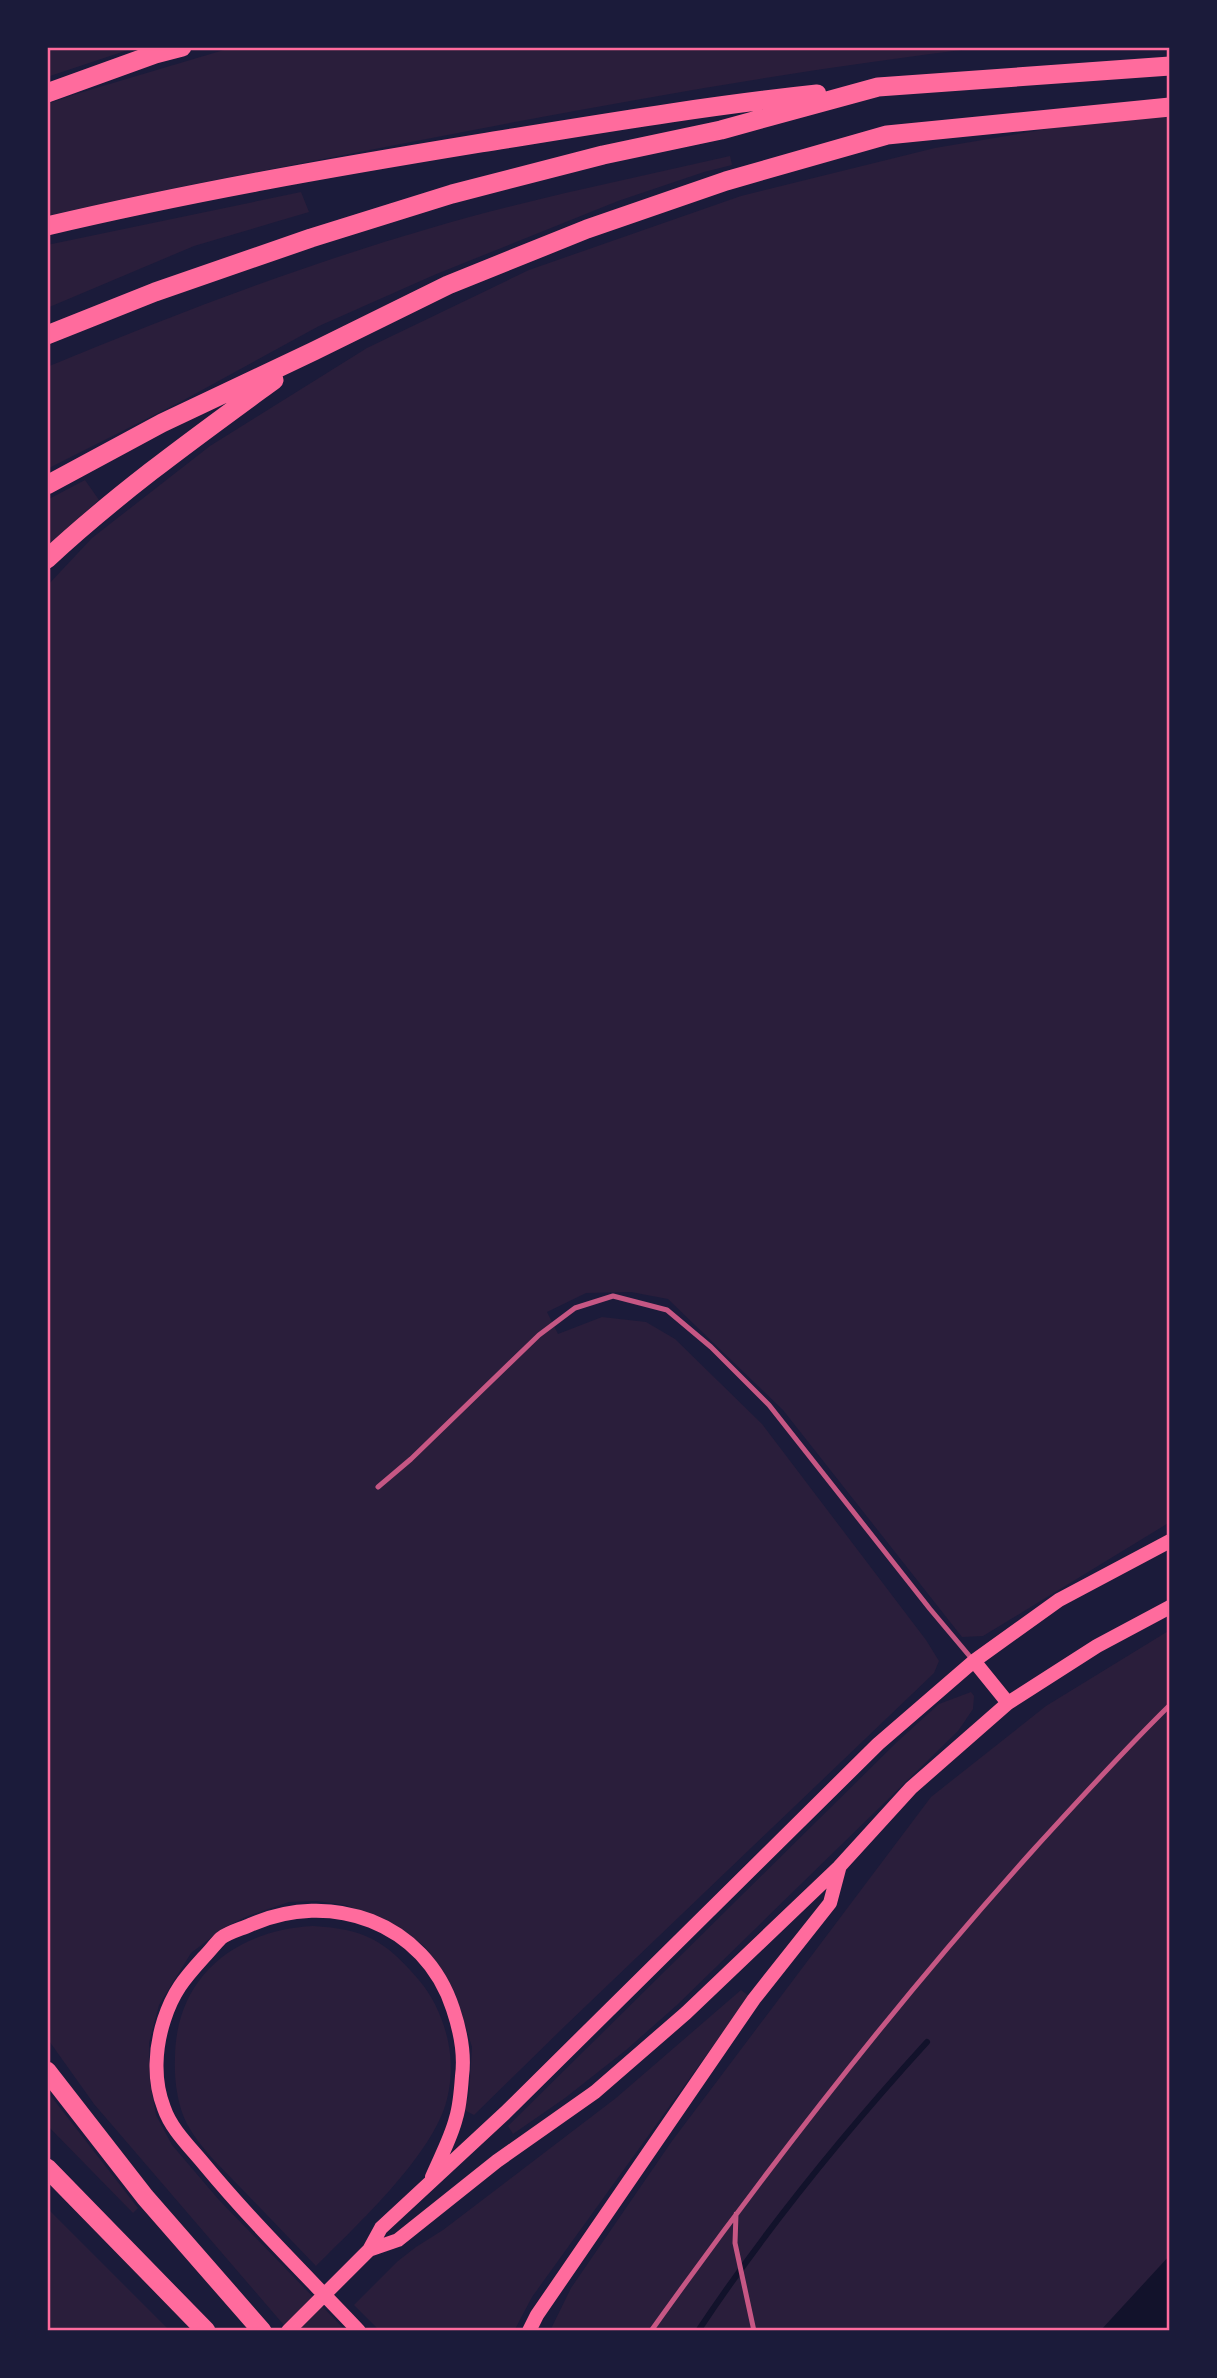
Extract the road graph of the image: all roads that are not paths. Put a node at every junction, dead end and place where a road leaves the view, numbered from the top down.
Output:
1 (182, 47) edge
2 (1170, 66) edge
3 (878, 87) junction
4 (47, 93) edge
5 (1170, 107) edge
6 (47, 226) edge
7 (47, 335) edge
8 (314, 351) junction
9 (47, 485) edge
10 (47, 559) edge
11 (378, 1487) dead end
12 (1170, 1542) edge
13 (1170, 1606) edge
14 (974, 1661) junction
15 (1008, 1703) junction
16 (1170, 1705) edge
17 (839, 1867) junction
18 (47, 2071) edge
19 (47, 2168) edge
20 (430, 2182) junction
21 (736, 2212) junction
22 (369, 2250) junction
23 (206, 2331) edge
24 (262, 2331) edge
25 (288, 2331) edge
26 (359, 2331) edge
27 (529, 2331) edge
28 (651, 2331) edge
29 (754, 2331) edge

1 - 4 highway
2 - 3 highway
3 - 6 highway
3 - 7 highway
5 - 8 highway
8 - 9 highway
8 - 10 highway
11 - 14 lane
12 - 14 main road
13 - 15 main road
14 - 15 main road
14 - 20 main road
15 - 17 main road
16 - 21 lane
17 - 22 main road
17 - 27 main road
18 - 24 highway
19 - 23 highway
20 - 22 main road
20 - 26 main road
21 - 28 lane
21 - 29 lane
22 - 25 main road

